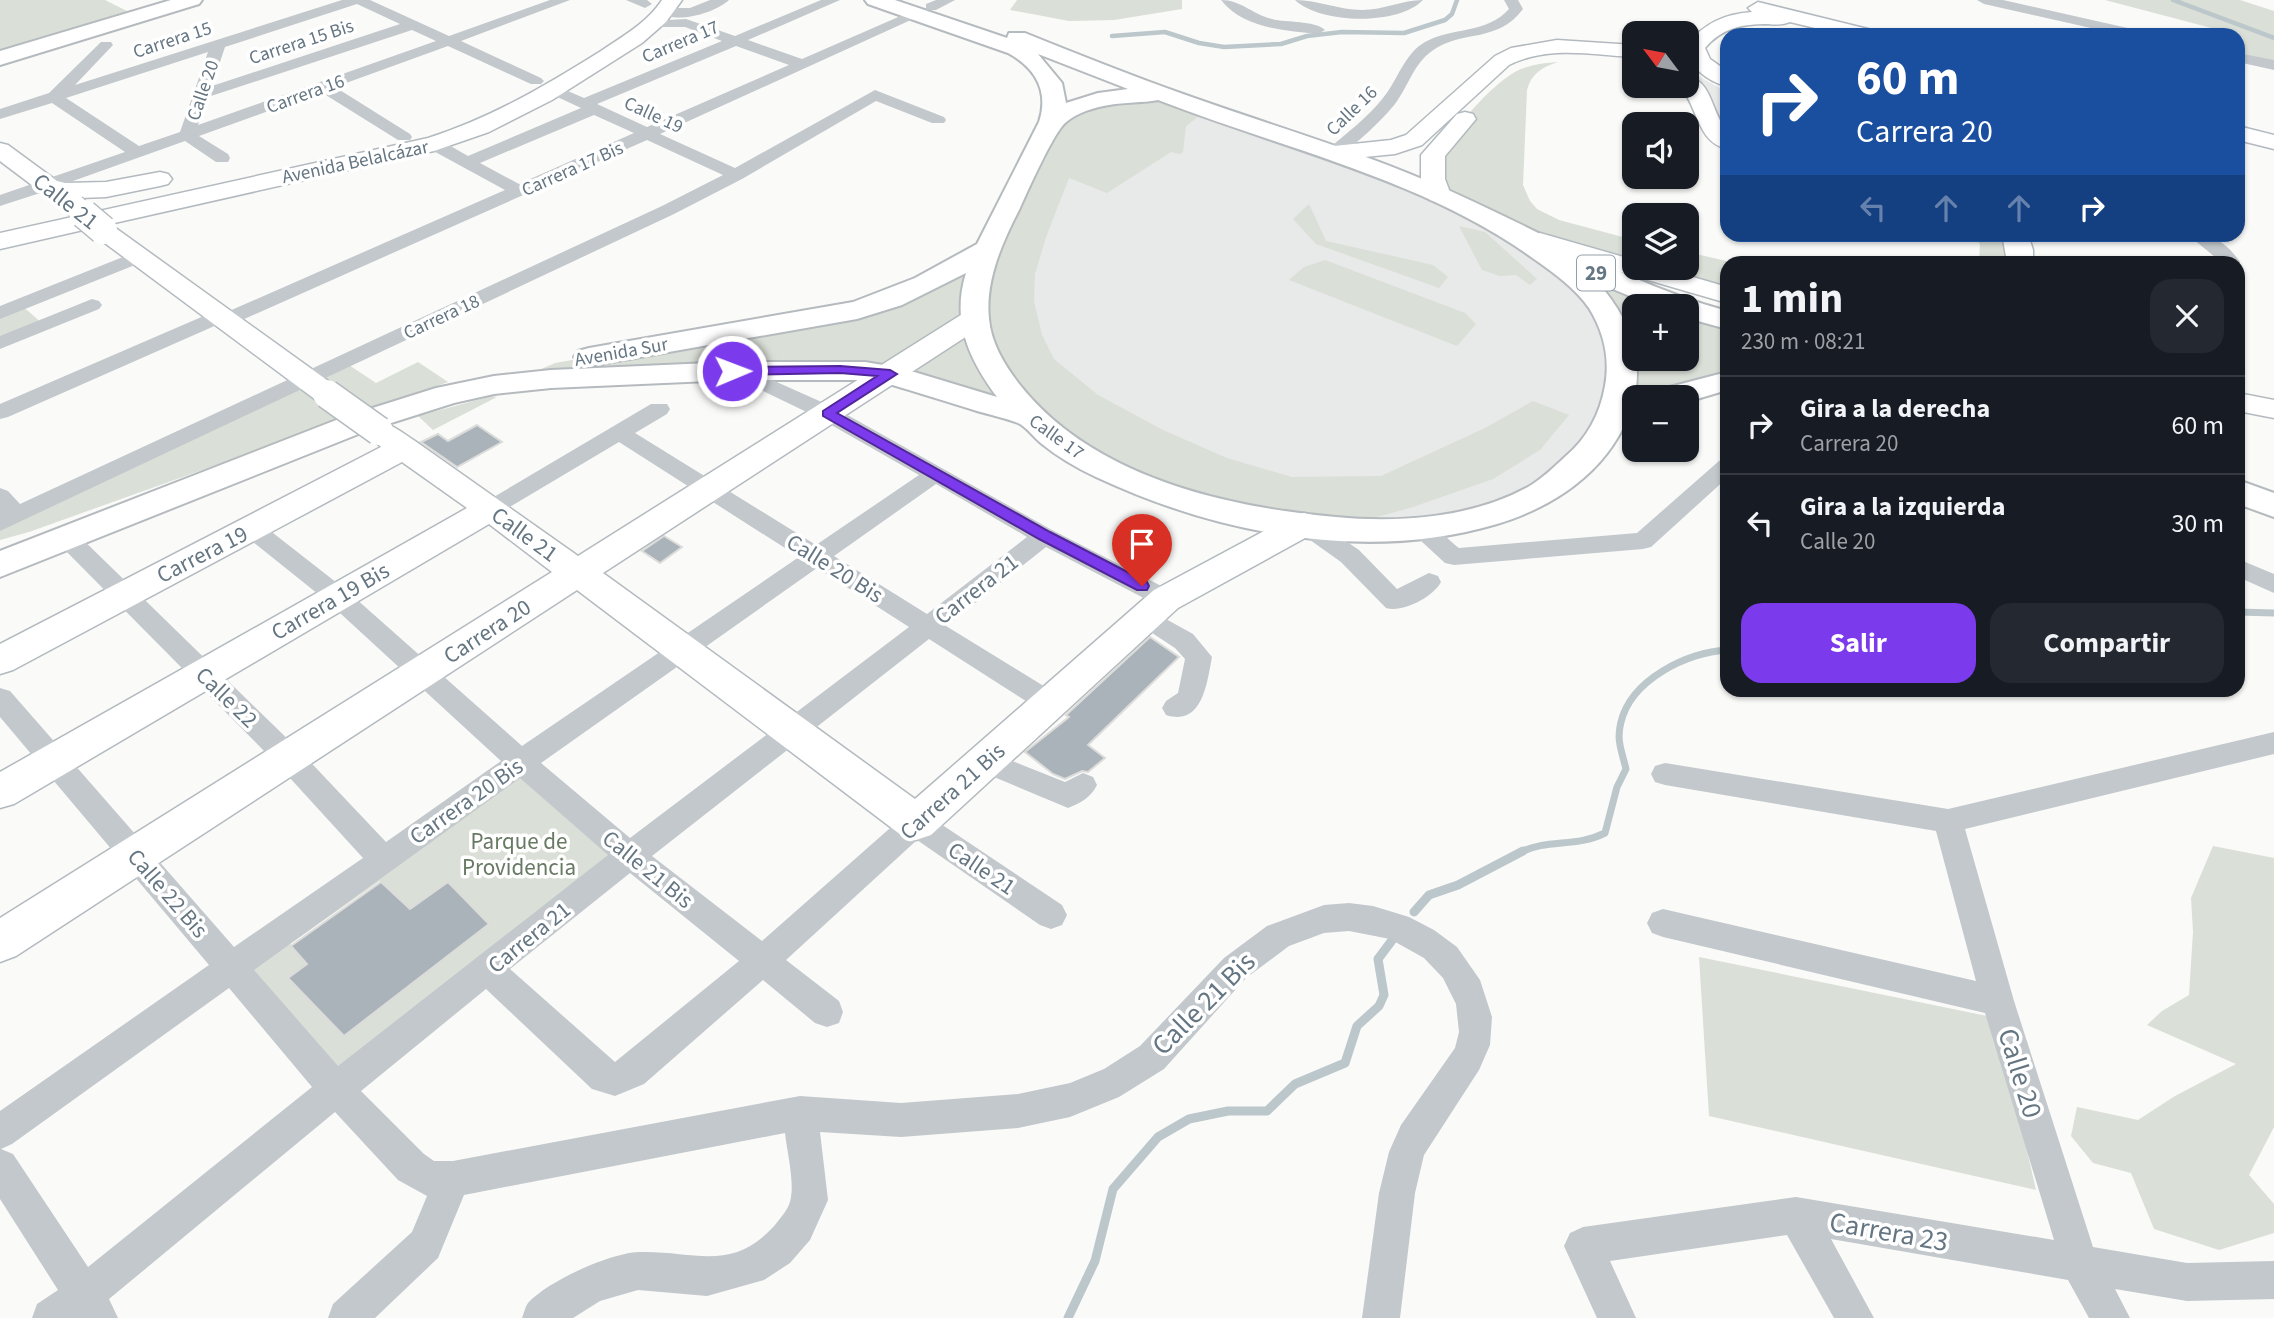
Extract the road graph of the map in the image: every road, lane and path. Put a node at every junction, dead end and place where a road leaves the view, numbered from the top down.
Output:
1 (192, 0) edge
2 (357, 0) edge
3 (563, 0) edge
4 (722, 0) edge
5 (833, 0) edge
6 (875, 0) edge
7 (1228, 0) edge
8 (1302, 0) edge
9 (1416, 0) edge
10 (1511, 0) edge
11 (1984, 0) edge
12 (926, 5) edge
13 (653, 7) edge
14 (1729, 8) edge
15 (689, 17) junction
16 (2068, 18) junction
17 (412, 25) junction
18 (1699, 25) edge
19 (1818, 28) edge
20 (1833, 28) edge
21 (2061, 28) edge
22 (2111, 28) edge
23 (1318, 30) dead end
24 (734, 40) junction
25 (449, 41) junction
26 (218, 45) junction
27 (106, 46) dead end
28 (1622, 51) edge
29 (0, 58) edge
30 (1622, 59) edge
31 (2245, 59) edge
32 (1622, 64) edge
33 (803, 65) junction
34 (2274, 65) edge
35 (1489, 72) junction
36 (1720, 75) edge
37 (1699, 81) tunnel mouth
38 (322, 86) junction
39 (546, 86) junction
40 (1720, 89) edge
41 (1699, 93) edge
42 (202, 94) junction
43 (54, 97) junction
44 (1173, 98) junction
45 (588, 107) junction
46 (0, 114) edge
47 (938, 120) dead end
48 (1051, 122) junction
49 (2245, 128) edge
50 (648, 134) junction
51 (2274, 134) edge
52 (187, 135) junction
53 (1720, 135) edge
54 (2245, 135) edge
55 (404, 138) junction
56 (2274, 142) edge
57 (434, 144) junction
58 (0, 150) edge
59 (138, 153) junction
60 (1334, 153) junction
61 (343, 156) junction
62 (467, 162) junction
63 (212, 164) joint
64 (178, 175) dead end
65 (736, 175) junction
66 (44, 186) junction
67 (519, 191) junction
68 (1440, 195) junction
69 (0, 201) edge
70 (0, 228) edge
71 (1515, 233) junction
72 (0, 242) edge
73 (2208, 242) edge
74 (120, 243) junction
75 (989, 248) junction
76 (0, 250) edge
77 (2226, 256) edge
78 (1720, 293) edge
79 (1649, 294) edge
80 (20, 304) junction
81 (92, 305) dead end
82 (1699, 312) edge
83 (0, 313) edge
84 (223, 318) junction
85 (1720, 318) edge
86 (974, 319) junction
87 (44, 325) junction
88 (0, 343) edge
89 (703, 372) junction
90 (890, 374) junction
91 (1720, 383) edge
92 (317, 386) junction
93 (1699, 389) edge
94 (2245, 403) edge
95 (2274, 409) edge
96 (659, 410) dead end
97 (0, 412) edge
98 (827, 413) junction
99 (1027, 416) junction
100 (1620, 422) edge
101 (620, 433) junction
102 (391, 440) junction
103 (1720, 472) edge
104 (936, 474) junction
105 (709, 488) junction
106 (2245, 494) edge
107 (0, 496) edge
108 (2274, 506) edge
109 (490, 509) junction
110 (1304, 524) junction
111 (6, 526) edge
112 (251, 528) junction
113 (1420, 528) junction
114 (1044, 536) junction
115 (66, 537) junction
116 (816, 556) junction
117 (0, 565) edge
118 (2245, 570) edge
119 (578, 573) junction
120 (1429, 582) dead end
121 (2274, 584) edge
122 (122, 595) junction
123 (337, 596) junction
124 (1156, 608) junction
125 (929, 626) junction
126 (681, 650) junction
127 (0, 660) edge
128 (424, 672) junction
129 (204, 674) junction
130 (0, 698) edge
131 (1050, 703) junction
132 (1176, 708) dead end
133 (793, 733) junction
134 (2274, 743) edge
135 (289, 758) junction
136 (985, 761) junction
137 (52, 762) junction
138 (521, 762) junction
139 (1665, 774) dead end
140 (1083, 785) dead end
141 (0, 793) edge
142 (1948, 821) junction
143 (916, 823) junction
144 (136, 855) junction
145 (630, 856) junction
146 (384, 860) junction
147 (1051, 915) dead end
148 (1663, 923) dead end
149 (0, 942) edge
150 (762, 961) junction
151 (231, 967) junction
152 (488, 970) junction
153 (1998, 1001) junction
154 (827, 1012) dead end
155 (336, 1088) junction
156 (800, 1113) junction
157 (0, 1132) edge
158 (0, 1167) edge
159 (453, 1179) junction
160 (1796, 1215) junction
161 (2080, 1265) junction
162 (2274, 1280) edge
163 (92, 1306) edge
164 (51, 1318) edge
165 (347, 1318) edge
166 (541, 1318) edge
167 (1381, 1318) edge
168 (1617, 1318) edge
169 (1855, 1318) edge
170 (2111, 1318) edge

1 - 29 main road
2 - 17 street, Calle 19
2 - 26 street, Carrera 15
3 - 25 street, Carrera 16
4 - 15 street
5 - 24 street, Carrera 17
6 - 12 main road, Calle 17
7 - 23 street
8 - 9 street
10 - 60 street, Calle 16
11 - 16 street
12 - 33 street, Carrera 17 Bis
12 - 44 main road, Calle 17
12 - 48 main road, Calle 17
13 - 15 street
13 - 39 main road, Avenida Belalcázar
14 - 18 main road
14 - 19 main road
14 - 20 main road
14 - 36 main road
15 - 24 street
16 - 21 street
16 - 22 street
17 - 25 street, Calle 19
17 - 42 street, Carrera 15 Bis
24 - 33 street
24 - 45 street, Carrera 17
25 - 38 street, Carrera 16
25 - 39 street, Calle 19
26 - 42 street, Calle 20
26 - 43 street, Carrera 15
27 - 43 street
28 - 35 main road
30 - 35 main road
31 - 34 street
32 - 68 main road
33 - 50 street, Carrera 17 Bis
35 - 60 main road
37 - 40 main road
38 - 52 street, Carrera 16
38 - 55 street
39 - 45 street, Calle 19
39 - 55 main road, Avenida Belalcázar
39 - 57 main road, Avenida Belalcázar
41 - 53 main road
42 - 52 street, Calle 20
43 - 46 street, Carrera 15
43 - 59 street
44 - 48 main road
44 - 60 main road, Calle 17
45 - 50 street, Calle 19
45 - 62 street, Carrera 17
47 - 65 street, Carrera 18
48 - 75 main road, Calle 17
49 - 51 main road
50 - 65 street, Calle 19
50 - 67 street, Carrera 17 Bis
52 - 59 street, Carrera 16
52 - 63 street, Calle 20
54 - 56 main road
55 - 61 main road, Avenida Belalcázar
57 - 61 main road, Avenida Belalcázar
57 - 62 street
58 - 66 main road, Calle 21
59 - 66 street, Carrera 16
60 - 68 main road, Calle 17
61 - 63 main road
61 - 70 main road, Avenida Belalcázar
61 - 72 main road, Avenida Belalcázar
61 - 74 main road
62 - 67 street
64 - 66 main road
65 - 92 street, Carrera 18
66 - 69 street, Carrera 16
66 - 74 main road, Calle 21, bridge
67 - 84 street, Carrera 17 Bis
68 - 71 main road, Calle 17
71 - 78 main road, Calle 17
71 - 79 main road, Calle 17 / 29
71 - 100 main road, Calle 17
73 - 77 street
74 - 76 main road
74 - 80 street
74 - 84 main road, Calle 21
75 - 86 main road, Calle 17
75 - 111 main road, Avenida Sur
80 - 83 street
80 - 87 street
81 - 87 street
82 - 85 main road
84 - 92 main road, Calle 21
84 - 97 street, Carrera 17 Bis
86 - 90 main road, Carrera 20
86 - 99 main road, Calle 17
87 - 88 street
89 - 90 main road, Avenida Sur
89 - 98 street
89 - 115 main road, Avenida Sur
90 - 98 main road, Carrera 20
90 - 99 main road, Avenida Sur
91 - 93 main road
92 - 102 main road, Calle 21, bridge
92 - 111 street, Carrera 18
94 - 95 main road
96 - 101 street, Carrera 19 Bis
98 - 104 street
98 - 105 main road, Carrera 20
99 - 110 main road, Calle 17
100 - 113 main road, Calle 17
101 - 105 street, Calle 20 Bis
101 - 109 street, Carrera 19 Bis
102 - 109 main road, Calle 21
102 - 112 main road, Carrera 19
103 - 113 street
104 - 114 street
104 - 116 street, Carrera 20 Bis
105 - 116 street, Calle 20 Bis
105 - 119 main road, Carrera 20
106 - 108 main road
107 - 111 street
109 - 119 main road, Calle 21
109 - 123 main road, Carrera 19 Bis
110 - 113 main road, Calle 17
110 - 120 street
110 - 124 main road, Carrera 21 Bis
112 - 122 main road, Carrera 19
112 - 123 street, Calle 21 Bis
114 - 124 street
114 - 125 street, Carrera 21
115 - 117 main road
115 - 122 street, Calle 22
116 - 125 street, Calle 20 Bis
116 - 126 street, Carrera 20 Bis
118 - 121 street
119 - 126 main road, Calle 21
119 - 128 main road, Carrera 20
122 - 127 main road, Carrera 19
122 - 129 street, Calle 22
123 - 128 street, Calle 21 Bis
123 - 129 main road, Carrera 19 Bis
124 - 131 main road, Carrera 21 Bis
124 - 132 street
125 - 131 street, Calle 20 Bis
125 - 133 street, Carrera 21
126 - 133 main road, Calle 21
126 - 138 street, Carrera 20 Bis
128 - 135 main road, Carrera 20
128 - 138 street, Calle 21 Bis
129 - 135 street, Calle 22
129 - 137 main road, Carrera 19 Bis
130 - 137 street, Calle 22 Bis
131 - 136 main road, Carrera 21 Bis
133 - 143 main road, Calle 21
133 - 145 street, Carrera 21
134 - 142 street
135 - 144 main road, Carrera 20
135 - 146 street, Calle 22
136 - 140 street
136 - 143 main road, Carrera 21 Bis
137 - 141 main road, Carrera 19 Bis
137 - 144 street, Calle 22 Bis
138 - 145 street, Calle 21 Bis
138 - 146 street, Carrera 20 Bis
139 - 142 street
142 - 153 street, Calle 20
143 - 147 street, Calle 21
143 - 150 street, Carrera 21 Bis
144 - 149 main road, Carrera 20
144 - 151 street, Calle 22 Bis
145 - 150 street, Calle 21 Bis
145 - 152 street, Carrera 21
146 - 151 street, Carrera 20 Bis
148 - 153 street
150 - 152 street, Carrera 21 Bis
150 - 154 street, Calle 21 Bis
151 - 155 street, Calle 22 Bis
151 - 157 street, Carrera 20 Bis
152 - 155 street, Carrera 21
153 - 161 street, Calle 20
155 - 159 street, Calle 22 Bis
155 - 163 street, Carrera 21
156 - 159 street, Calle 21 Bis
156 - 166 street
156 - 167 street, Calle 21 Bis
158 - 163 street
159 - 165 street
160 - 161 street, Carrera 23
160 - 168 street, Carrera 23
160 - 169 street
161 - 162 street, Carrera 23
161 - 170 street, Calle 20
163 - 164 street, Carrera 21

